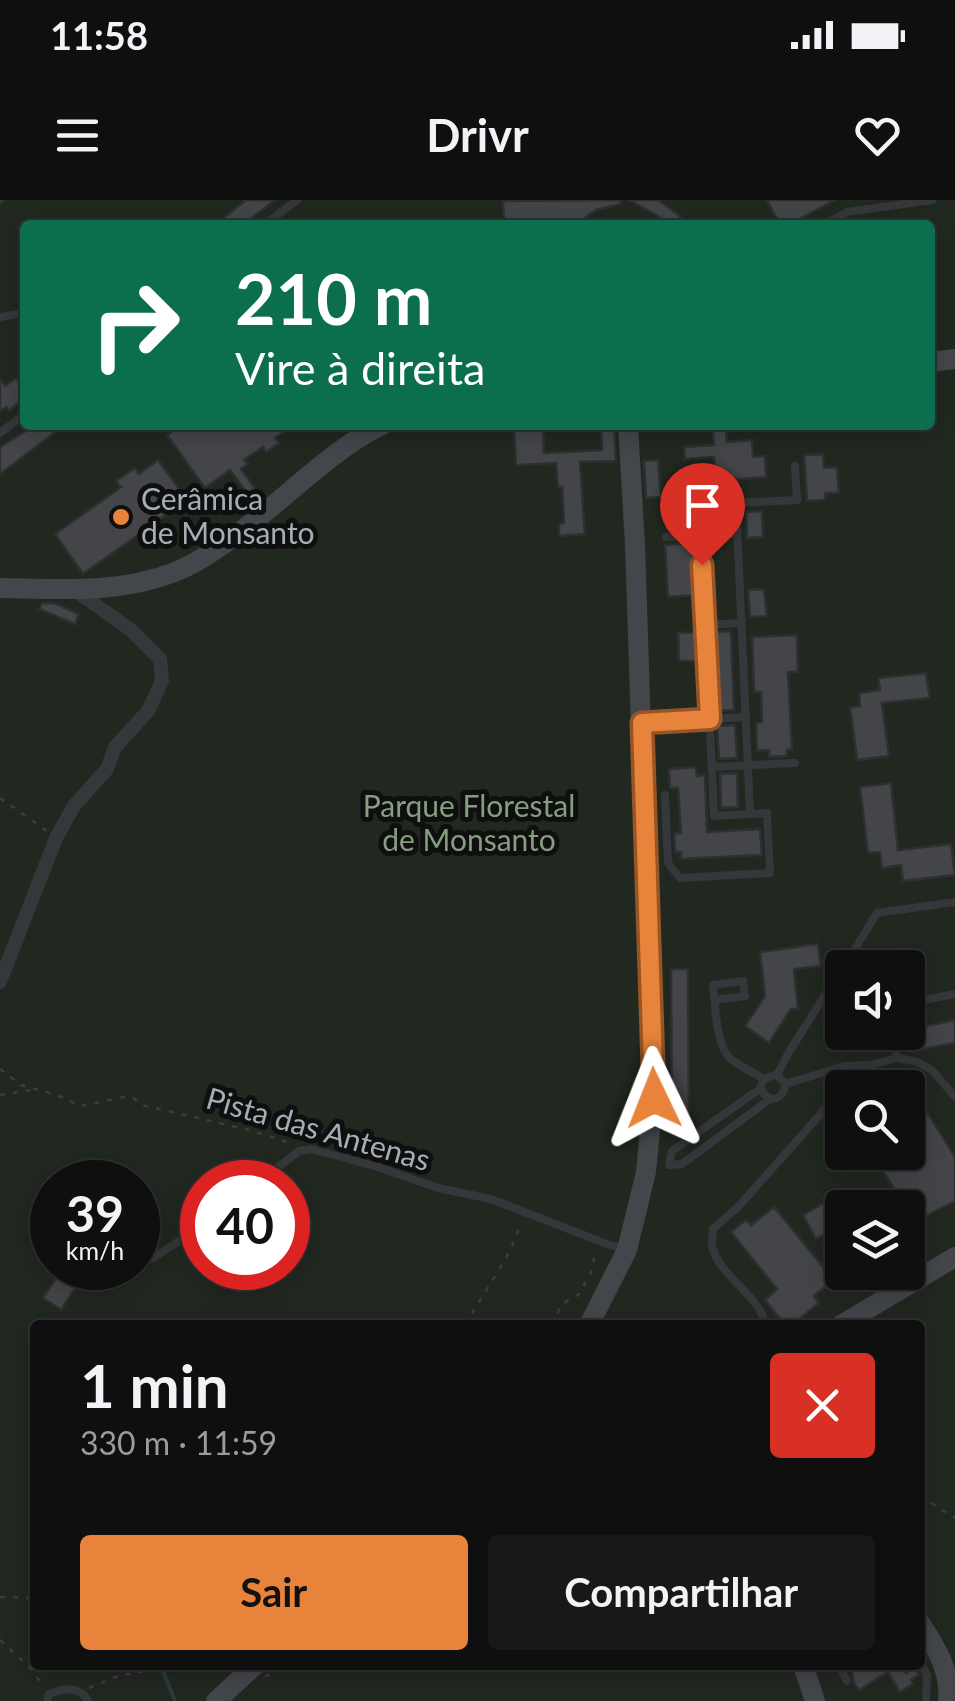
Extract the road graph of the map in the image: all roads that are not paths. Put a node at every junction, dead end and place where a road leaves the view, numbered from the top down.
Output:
1 (298, 200) edge
2 (932, 200) edge
3 (271, 220) edge
4 (833, 220) edge
5 (20, 418) edge
6 (375, 430) edge
7 (628, 430) edge
8 (0, 433) edge
9 (795, 466) dead end
10 (737, 534) junction
11 (701, 535) junction
12 (666, 537) dead end
13 (0, 588) edge
14 (74, 590) junction
15 (742, 623) junction
16 (705, 625) junction
17 (746, 718) junction
18 (710, 719) junction
19 (642, 723) junction
20 (794, 763) dead end
21 (748, 765) junction
22 (712, 767) junction
23 (664, 795) dead end
24 (750, 814) junction
25 (955, 902) edge
26 (854, 950) edge
27 (0, 982) edge
28 (955, 994) edge
29 (825, 996) edge
30 (715, 1000) dead end
31 (925, 1000) edge
32 (896, 1050) edge
33 (897, 1058) junction
34 (870, 1065) junction
35 (865, 1070) edge
36 (778, 1075) junction
37 (762, 1084) junction
38 (786, 1084) junction
39 (955, 1097) edge
40 (770, 1099) junction
41 (825, 1110) edge
42 (287, 1160) edge
43 (669, 1166) junction
44 (646, 1172) junction
45 (627, 1250) junction
46 (955, 1257) edge
47 (591, 1320) edge
48 (765, 1320) edge
49 (848, 1320) edge
50 (925, 1632) edge
51 (250, 1670) edge
52 (804, 1670) edge
53 (841, 1670) edge
54 (925, 1670) edge
55 (847, 1681) dead end
56 (86, 1697) edge
57 (48, 1698) edge
58 (216, 1701) edge
59 (815, 1701) edge
60 (926, 1701) edge
61 (948, 1701) edge

1 - 3 lane
2 - 4 lane
5 - 8 lane
6 - 14 street
7 - 19 street
9 - 10 lane
10 - 11 lane
10 - 15 lane
11 - 12 lane
11 - 16 lane
13 - 14 street
14 - 27 street
15 - 16 lane
15 - 17 lane
16 - 18 lane
17 - 18 lane
17 - 21 lane
18 - 19 lane
18 - 22 lane
19 - 44 street
20 - 21 lane
21 - 22 lane
21 - 24 lane
22 - 24 lane
23 - 24 lane
25 - 26 lane
28 - 31 lane
29 - 36 lane
30 - 37 lane
32 - 33 lane
33 - 34 lane
33 - 39 lane
34 - 35 lane
34 - 38 lane
36 - 37 lane
36 - 38 lane
37 - 40 lane
37 - 43 lane
38 - 40 lane
40 - 43 lane
41 - 48 lane
42 - 45 lane, Pista das Antenas
43 - 44 lane
44 - 45 street
45 - 47 street
46 - 49 street
50 - 61 street
51 - 58 street
52 - 59 street
53 - 55 lane
54 - 60 lane
56 - 57 lane

